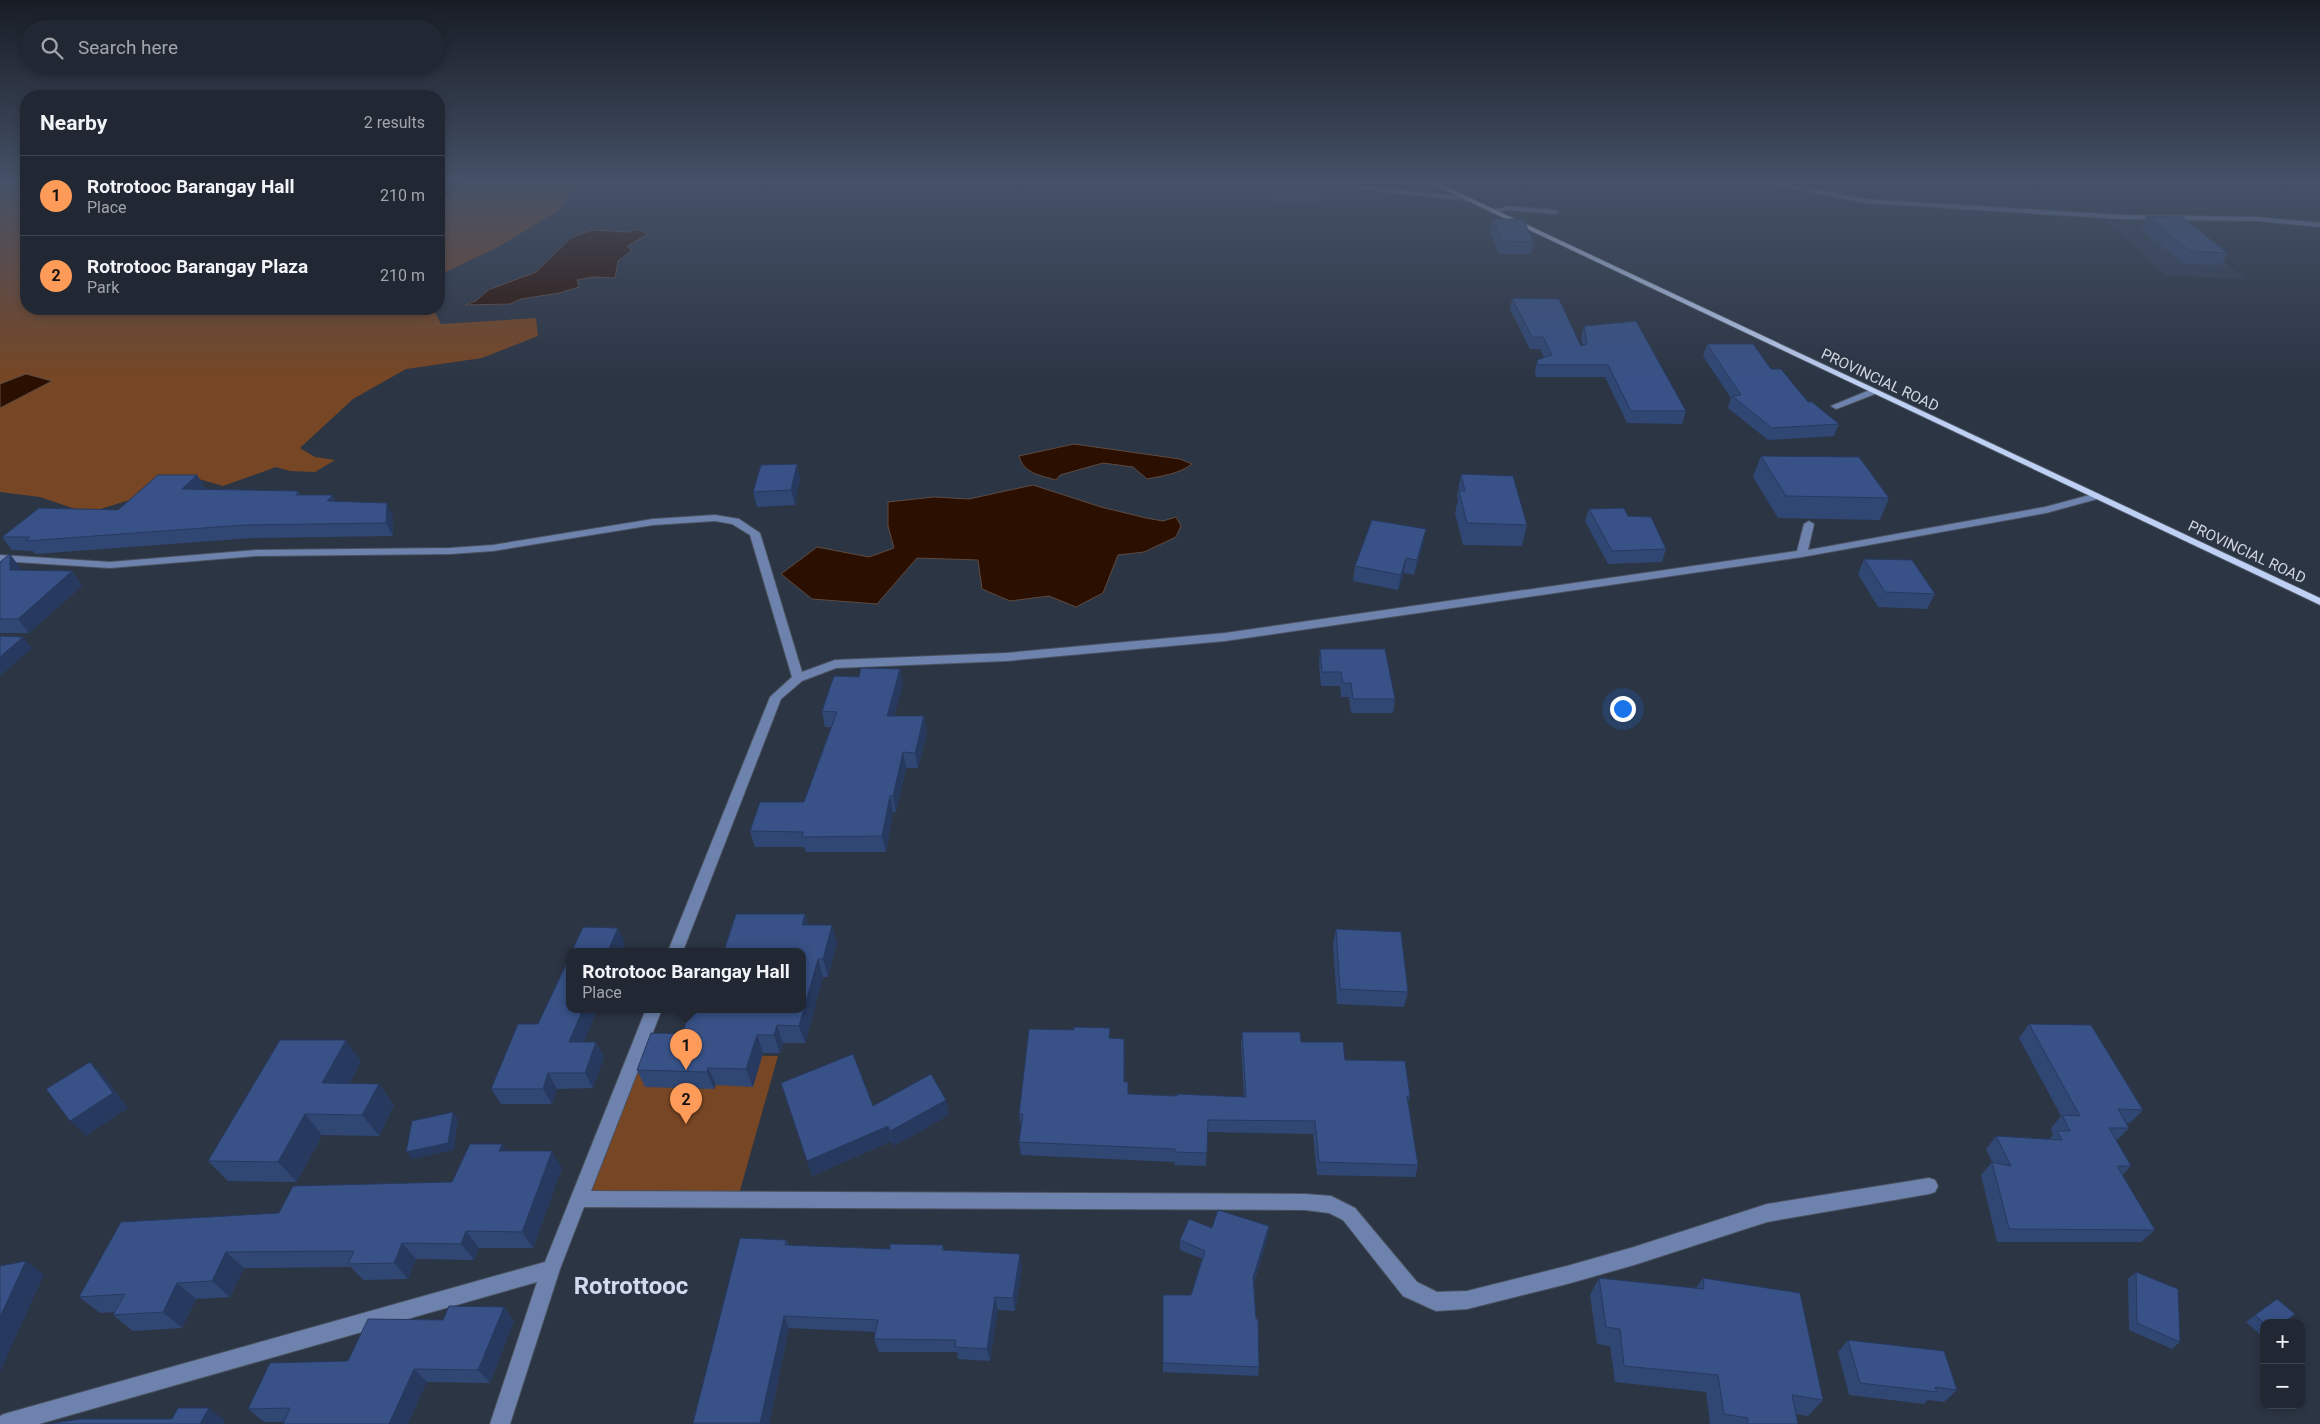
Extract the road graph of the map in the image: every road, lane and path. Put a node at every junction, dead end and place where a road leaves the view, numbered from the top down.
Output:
1 (1569, 247) edge
2 (1872, 392) junction
3 (1836, 406) dead end
4 (2097, 496) junction
5 (1809, 524) dead end
6 (1802, 554) junction
7 (0, 558) edge
8 (2320, 602) edge
9 (798, 678) junction
10 (677, 948) edge
11 (652, 1013) edge
12 (1929, 1186) dead end
13 (578, 1199) junction
14 (551, 1269) junction
15 (4, 1424) edge
16 (500, 1424) edge

1 - 2 main road, PROVINCIAL ROAD
2 - 3 street
2 - 4 main road, PROVINCIAL ROAD
4 - 6 street
4 - 8 main road, PROVINCIAL ROAD
5 - 6 street
6 - 9 street
7 - 9 street
9 - 10 street
11 - 13 street
12 - 13 street
13 - 14 street
14 - 15 street
14 - 16 street

